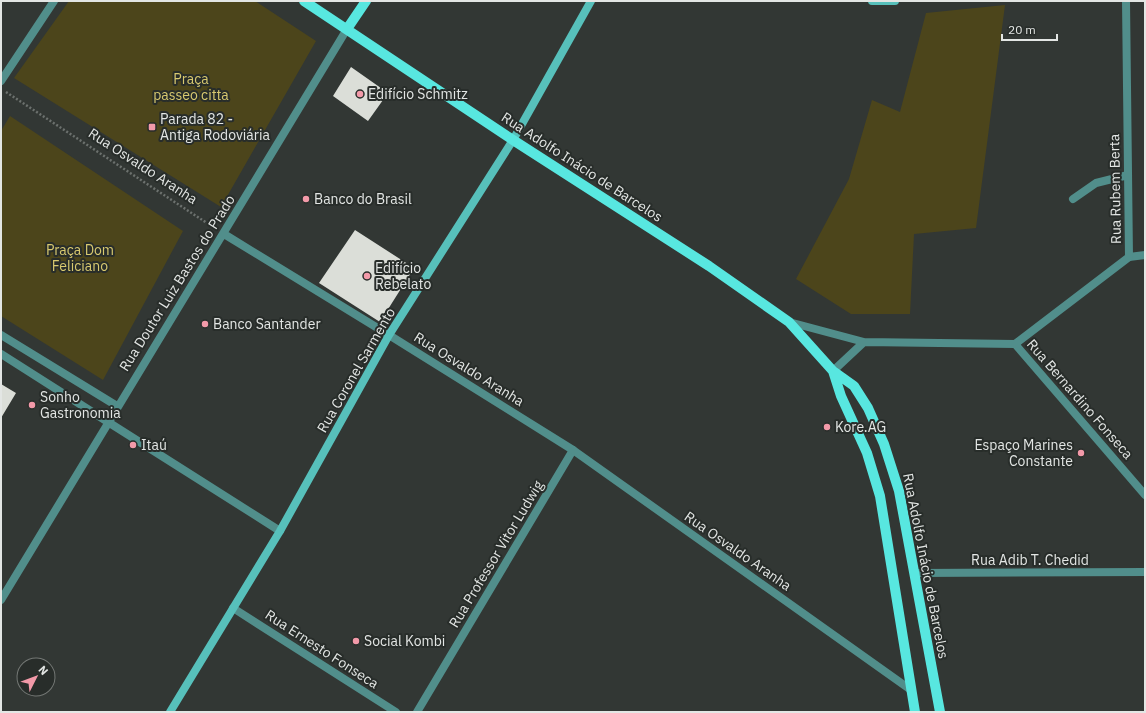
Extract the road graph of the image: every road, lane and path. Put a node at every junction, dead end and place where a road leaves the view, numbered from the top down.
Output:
1 (54, 1) edge
2 (304, 1) edge
3 (366, 1) edge
4 (591, 1) edge
5 (872, 1) edge
6 (895, 1) edge
7 (1126, 1) edge
8 (347, 29) junction
9 (1, 81) edge
10 (1, 88) edge
11 (513, 140) junction
12 (1128, 175) junction
13 (1073, 200) dead end
14 (224, 234) junction
15 (1145, 255) edge
16 (1129, 256) junction
17 (788, 322) junction
18 (1, 335) edge
19 (389, 335) junction
20 (864, 342) junction
21 (1015, 344) junction
22 (1, 354) edge
23 (833, 371) junction
24 (117, 406) junction
25 (108, 422) junction
26 (573, 450) junction
27 (1145, 495) edge
28 (280, 531) junction
29 (1145, 572) edge
30 (915, 573) junction
31 (1, 600) edge
32 (233, 608) junction
33 (911, 690) junction
34 (170, 712) edge
35 (396, 712) edge
36 (417, 712) edge
37 (915, 712) edge
38 (940, 712) edge

1 - 9 street
2 - 8 main road, Rua Adolfo Inácio de Barcelos
3 - 8 main road, Rua Doutor Luiz Bastos do Prado
4 - 11 main road, Rua Coronel Sarmento
5 - 6 main road
7 - 12 street, Rua Rubem Berta
8 - 11 main road, Rua Adolfo Inácio de Barcelos
8 - 14 street, Rua Doutor Luiz Bastos do Prado
10 - 14 path, Rua Osvaldo Aranha
11 - 17 main road, Rua Adolfo Inácio de Barcelos
11 - 19 main road, Rua Coronel Sarmento
12 - 13 street
12 - 16 street, Rua Rubem Berta
14 - 19 street, Rua Osvaldo Aranha
14 - 24 street, Rua Doutor Luiz Bastos do Prado
15 - 16 street
16 - 21 street, Rua Rubem Berta
17 - 20 street, Rua Bernardino Fonseca
17 - 23 main road, Rua Adolfo Inácio de Barcelos
18 - 24 street
19 - 26 street, Rua Osvaldo Aranha
19 - 28 main road, Rua Coronel Sarmento
20 - 21 street, Rua Bernardino Fonseca
20 - 23 street
21 - 27 street, Rua Bernardino Fonseca
22 - 25 street
23 - 30 main road, Rua Adolfo Inácio de Barcelos
23 - 33 main road, Rua Adolfo Inácio de Barcelos
24 - 25 street, Rua Doutor Luiz Bastos do Prado
25 - 28 street
25 - 31 street, Rua Doutor Luiz Bastos do Prado
26 - 33 street, Rua Osvaldo Aranha
26 - 36 street, Rua Professor Vitor Ludwig
28 - 32 main road, Rua Coronel Sarmento
29 - 30 street, Rua Adib T. Chedid
30 - 38 main road, Rua Adolfo Inácio de Barcelos
32 - 34 main road, Rua Coronel Sarmento
32 - 35 street, Rua Ernesto Fonseca
33 - 37 main road, Rua Adolfo Inácio de Barcelos

